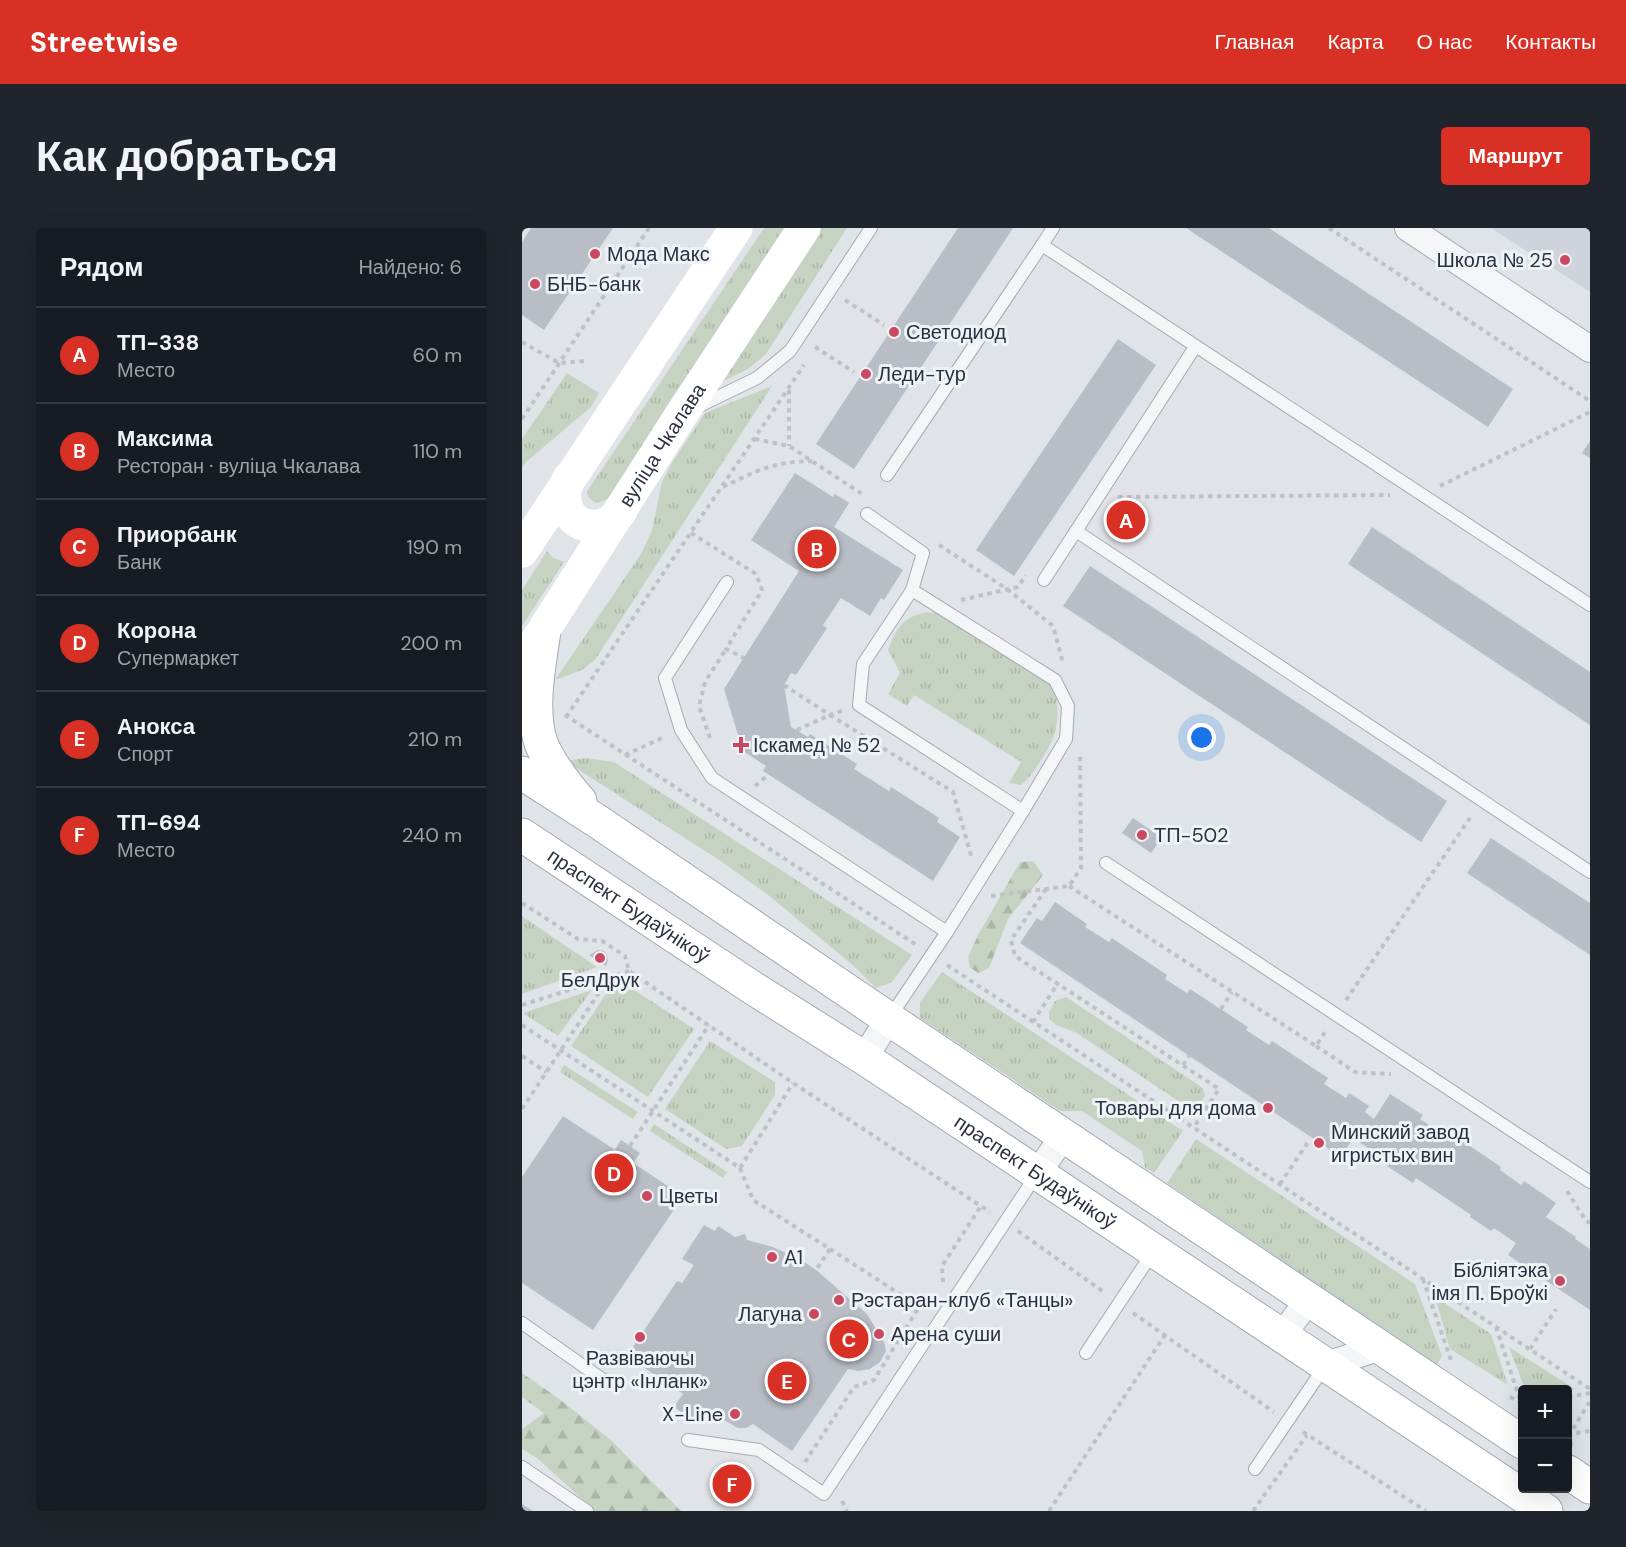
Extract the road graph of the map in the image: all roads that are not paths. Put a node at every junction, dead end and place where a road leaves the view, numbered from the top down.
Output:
1 (736, 228) edge
2 (804, 228) edge
3 (871, 228) edge
4 (1053, 228) edge
5 (1408, 228) edge
6 (1042, 245) junction
7 (1195, 346) junction
8 (1590, 349) edge
9 (681, 415) junction
10 (887, 475) dead end
11 (569, 478) junction
12 (621, 511) junction
13 (867, 514) road end
14 (1076, 531) junction
15 (522, 551) edge
16 (1044, 580) dead end
17 (728, 582) dead end
18 (912, 590) junction
19 (1590, 605) edge
20 (544, 631) junction
21 (522, 664) edge
22 (522, 773) edge
23 (1023, 811) junction
24 (597, 821) junction
25 (522, 835) edge
26 (522, 855) edge
27 (565, 863) junction
28 (1106, 863) dead end
29 (1590, 872) edge
30 (947, 932) junction
31 (889, 1019) junction
32 (864, 1058) junction
33 (1063, 1136) junction
34 (1038, 1173) junction
35 (1590, 1182) edge
36 (1154, 1251) junction
37 (1309, 1299) junction
38 (522, 1323) edge
39 (1282, 1336) junction
40 (1380, 1347) junction
41 (1086, 1353) dead end
42 (1326, 1365) junction
43 (606, 1382) dead end
44 (1518, 1439) edge
45 (688, 1440) dead end
46 (1572, 1465) edge
47 (522, 1467) edge
48 (1255, 1469) dead end
49 (1590, 1487) edge
50 (587, 1511) edge
51 (1546, 1511) edge

1 - 11 main road
2 - 9 main road, вуліца Чкалава
3 - 9 lane
4 - 6 lane
5 - 8 street
6 - 7 lane
6 - 10 lane
7 - 14 lane
7 - 19 lane
9 - 12 main road, вуліца Чкалава
11 - 12 main road
11 - 15 main road
12 - 20 main road, вуліца Чкалава
13 - 18 lane
14 - 16 lane
14 - 29 lane
17 - 30 lane
18 - 23 lane
18 - 23 lane
20 - 21 main road, вуліца Чкалава
20 - 24 main road
22 - 24 main road
23 - 30 lane
24 - 31 main road
25 - 27 main road, праспект Будаўнікоў
26 - 27 main road
27 - 32 main road, праспект Будаўнікоў
28 - 35 lane
30 - 31 lane
31 - 32 street
31 - 33 main road
32 - 34 main road, праспект Будаўнікоў
33 - 34 street
33 - 37 main road
34 - 36 main road, праспект Будаўнікоў
34 - 45 lane
36 - 39 main road, праспект Будаўнікоў
36 - 41 lane
37 - 39 street
37 - 40 main road
38 - 43 lane
39 - 42 main road, праспект Будаўнікоў
40 - 42 street
40 - 44 main road
42 - 48 lane
42 - 51 main road, праспект Будаўнікоў
46 - 49 main road
47 - 50 lane

